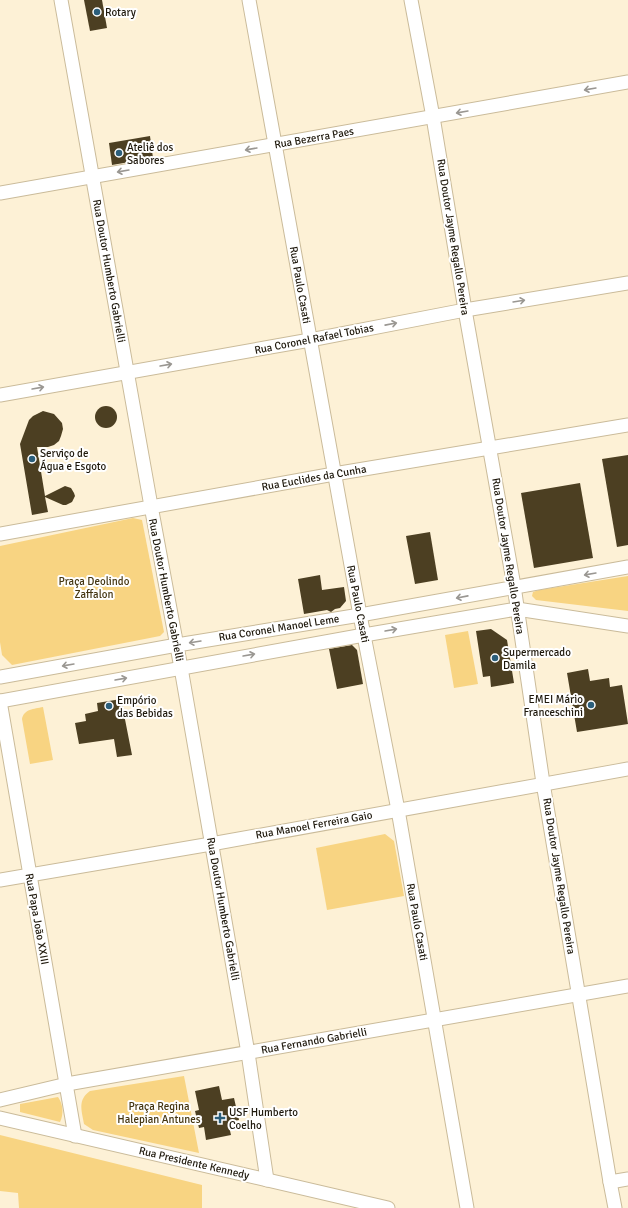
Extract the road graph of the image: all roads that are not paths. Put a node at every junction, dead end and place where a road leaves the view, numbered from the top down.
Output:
1 (60, 0) edge
2 (249, 0) edge
3 (411, 0) edge
4 (628, 82) edge
5 (434, 117) junction
6 (274, 145) junction
7 (91, 177) junction
8 (0, 193) edge
9 (628, 283) edge
10 (465, 310) junction
11 (310, 340) junction
12 (127, 372) junction
13 (0, 395) edge
14 (628, 425) edge
15 (490, 448) junction
16 (334, 474) junction
17 (151, 506) junction
18 (0, 534) edge
19 (628, 567) edge
20 (514, 586) junction
21 (518, 609) junction
22 (360, 615) junction
23 (628, 626) edge
24 (364, 635) junction
25 (177, 644) junction
26 (181, 668) junction
27 (0, 677) edge
28 (0, 701) edge
29 (628, 769) edge
30 (543, 783) junction
31 (398, 810) junction
32 (212, 844) junction
33 (29, 875) junction
34 (0, 880) edge
35 (628, 986) edge
36 (578, 995) junction
37 (435, 1021) junction
38 (248, 1053) junction
39 (67, 1084) junction
40 (0, 1100) edge
41 (0, 1118) edge
42 (75, 1136) junction
43 (628, 1179) edge
44 (267, 1180) junction
45 (610, 1182) junction
46 (388, 1208) edge
47 (467, 1208) edge
48 (615, 1208) edge

1 - 7 street, Rua Doutor Humberto Gabrielli
2 - 6 street, Rua Paulo Casati
3 - 5 street, Rua Doutor Jayme Regallo Pereira
4 -> 5 street, Rua Bezerra Paes
5 - 6 street, Rua Bezerra Paes
5 - 10 street, Rua Doutor Jayme Regallo Pereira
6 -> 7 street, Rua Bezerra Paes
6 - 11 street, Rua Paulo Casati
7 - 8 street, Rua Bezerra Paes
7 - 12 street, Rua Doutor Humberto Gabrielli
10 -> 9 street, Rua Coronel Rafael Tobias
11 -> 10 street, Rua Coronel Rafael Tobias
10 - 15 street, Rua Doutor Jayme Regallo Pereira
12 -> 11 street, Rua Coronel Rafael Tobias
11 - 16 street, Rua Paulo Casati
13 -> 12 street, Rua Coronel Rafael Tobias
12 - 17 street, Rua Doutor Humberto Gabrielli
14 - 15 street, Rua Euclides da Cunha
15 - 16 street, Rua Euclides da Cunha
15 - 20 street, Rua Doutor Jayme Regallo Pereira
16 - 17 street, Rua Euclides da Cunha
16 - 22 street, Rua Paulo Casati
17 - 18 street, Rua Euclides da Cunha
17 - 25 street, Rua Doutor Humberto Gabrielli
19 -> 20 street, Rua Coronel Manoel Leme
20 - 21 street, Rua Doutor Jayme Regallo Pereira
20 -> 22 street, Rua Coronel Manoel Leme
21 - 23 street, Rua Coronel Manoel Leme
24 -> 21 street, Rua Coronel Manoel Leme
21 - 30 street, Rua Doutor Jayme Regallo Pereira
22 - 24 street, Rua Paulo Casati
22 -> 25 street, Rua Coronel Manoel Leme
26 -> 24 street, Rua Coronel Manoel Leme
24 - 31 street, Rua Paulo Casati
25 - 26 street, Rua Doutor Humberto Gabrielli
25 -> 27 street, Rua Coronel Manoel Leme
28 -> 26 street, Rua Coronel Manoel Leme
26 - 32 street, Rua Doutor Humberto Gabrielli
28 - 33 street, Rua Papa João XXIII
29 - 30 street, Rua Manoel Ferreira Gaio
30 - 31 street, Rua Manoel Ferreira Gaio
30 - 36 street, Rua Doutor Jayme Regallo Pereira
31 - 32 street, Rua Manoel Ferreira Gaio
31 - 37 street, Rua Paulo Casati
32 - 33 street, Rua Manoel Ferreira Gaio
32 - 38 street, Rua Doutor Humberto Gabrielli
33 - 34 street, Rua Manoel Ferreira Gaio
33 - 39 street, Rua Papa João XXIII
35 - 36 street, Rua Fernando Gabrielli
36 - 37 street, Rua Fernando Gabrielli
36 - 45 street, Rua Doutor Jayme Regallo Pereira
37 - 38 street, Rua Fernando Gabrielli
37 - 47 street, Rua Paulo Casati
38 - 39 street, Rua Fernando Gabrielli
38 - 44 street, Rua Doutor Humberto Gabrielli
39 - 40 street, Rua Fernando Gabrielli
39 - 42 street, Rua Papa João XXIII
41 - 42 street, Rua Presidente Kennedy
42 - 44 street, Rua Presidente Kennedy
43 - 45 street
44 - 46 street, Rua Presidente Kennedy
45 - 48 street, Rua Doutor Jayme Regallo Pereira

